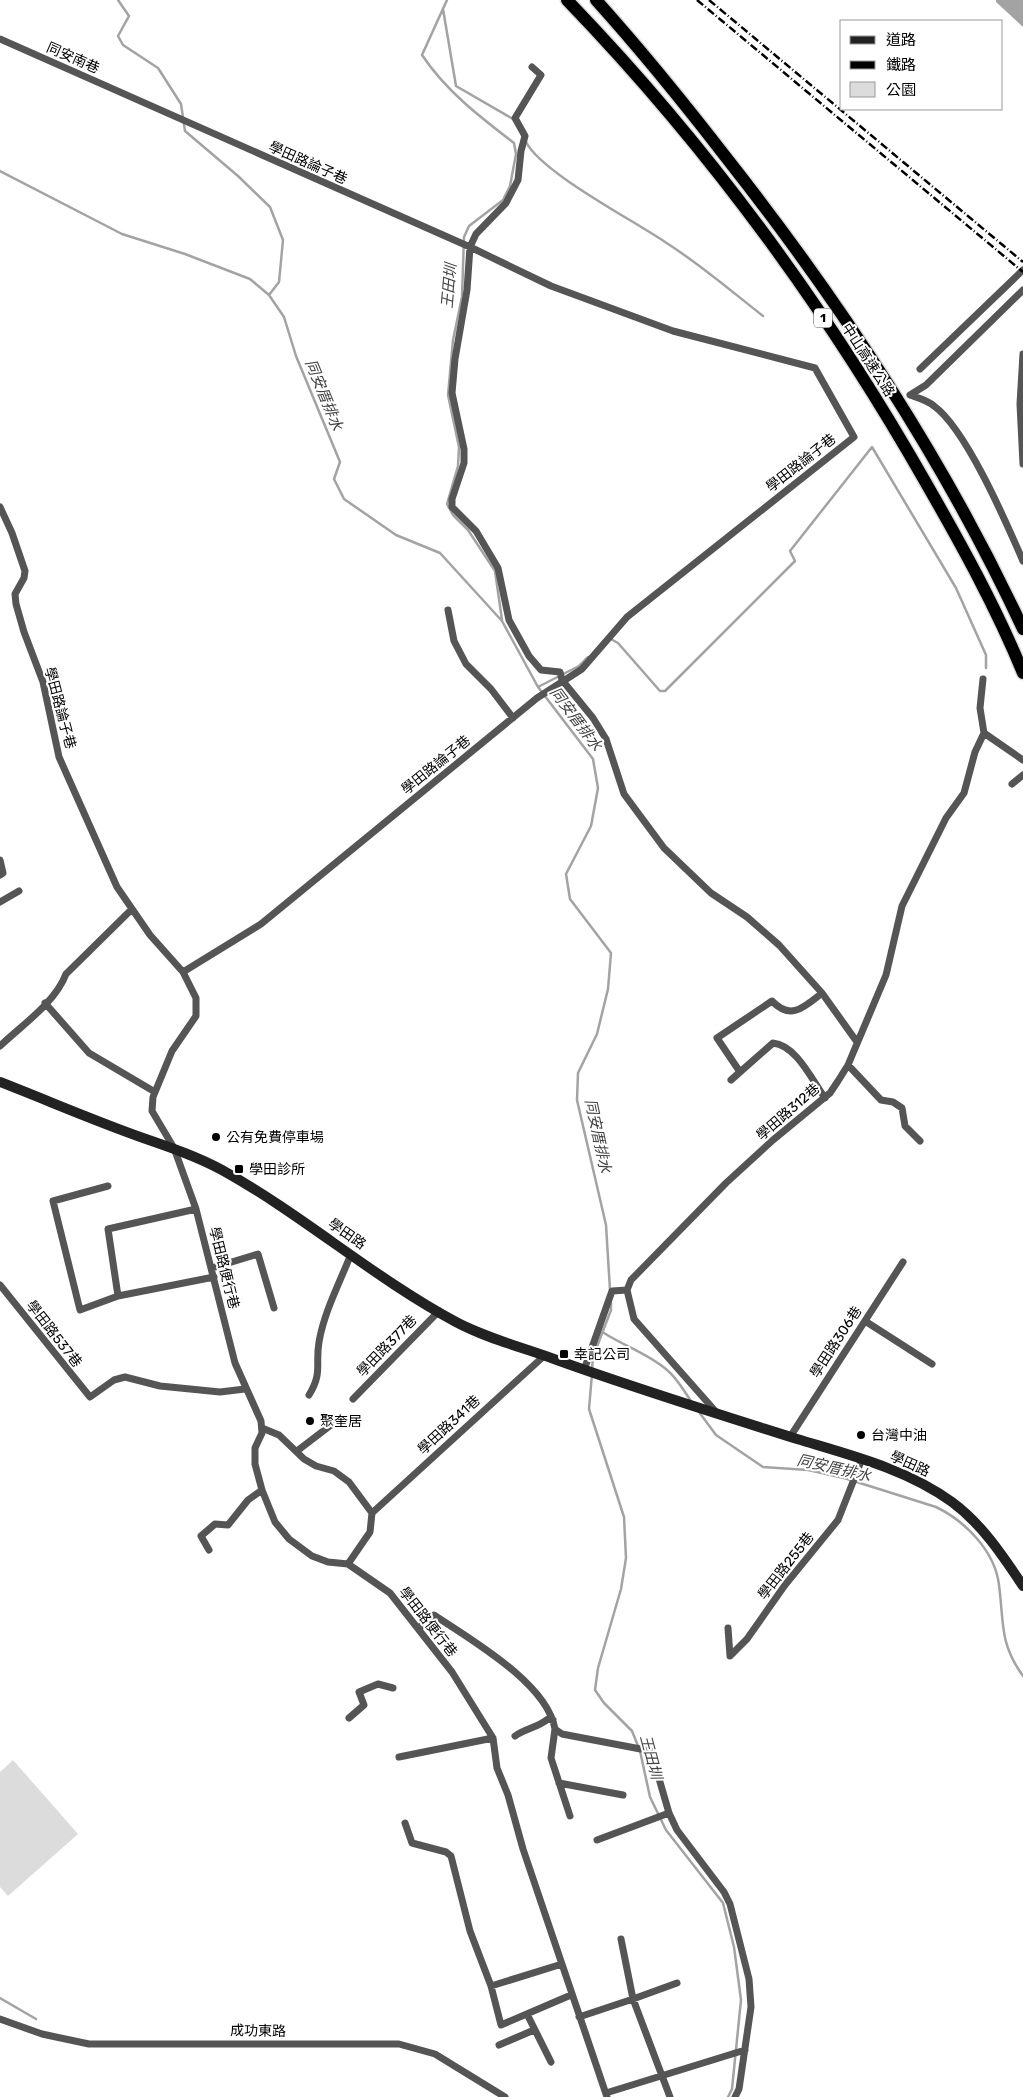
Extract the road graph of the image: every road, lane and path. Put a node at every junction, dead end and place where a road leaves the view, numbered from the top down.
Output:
1 (568, 0) edge
2 (596, 0) edge
3 (0, 40) edge
4 (532, 67) dead end
5 (137, 100) joint
6 (470, 248) junction
7 (1023, 270) edge
8 (1023, 290) edge
9 (1023, 354) edge
10 (920, 369) dead end
11 (1023, 464) edge
12 (0, 507) edge
13 (1023, 561) edge
14 (448, 610) dead end
15 (1023, 629) edge
16 (1023, 673) edge
17 (983, 679) dead end
18 (562, 680) junction
19 (513, 718) junction
20 (984, 733) junction
21 (1023, 760) edge
22 (1023, 775) edge
23 (1012, 784) dead end
24 (0, 860) edge
25 (0, 875) edge
26 (19, 891) dead end
27 (0, 902) edge
28 (132, 909) junction
29 (183, 972) junction
30 (822, 993) junction
31 (45, 1004) junction
32 (858, 1042) junction
33 (0, 1046) edge
34 (848, 1065) junction
35 (740, 1072) junction
36 (731, 1080) dead end
37 (0, 1082) edge
38 (155, 1092) junction
39 (825, 1098) junction
40 (920, 1141) dead end
41 (174, 1148) junction
42 (108, 1186) dead end
43 (196, 1209) junction
44 (351, 1254) junction
45 (903, 1262) dead end
46 (212, 1268) junction
47 (214, 1277) junction
48 (0, 1285) edge
49 (627, 1290) junction
50 (118, 1296) junction
51 (274, 1308) dead end
52 (439, 1311) junction
53 (865, 1321) junction
54 (544, 1356) junction
55 (932, 1364) dead end
56 (584, 1370) junction
57 (245, 1389) junction
58 (309, 1395) dead end
59 (353, 1399) dead end
60 (719, 1414) junction
61 (331, 1425) dead end
62 (262, 1428) junction
63 (790, 1437) junction
64 (297, 1451) junction
65 (862, 1459) junction
66 (262, 1490) junction
67 (372, 1513) junction
68 (209, 1550) dead end
69 (348, 1564) junction
70 (1023, 1586) edge
71 (419, 1628) junction
72 (728, 1628) dead end
73 (393, 1688) dead end
74 (349, 1718) dead end
75 (553, 1720) junction
76 (555, 1729) junction
77 (515, 1736) dead end
78 (493, 1738) junction
79 (399, 1757) dead end
80 (559, 1783) junction
81 (623, 1795) dead end
82 (669, 1813) junction
83 (570, 1816) dead end
84 (405, 1822) dead end
85 (597, 1840) dead end
86 (620, 1939) dead end
87 (562, 1964) junction
88 (677, 1984) dead end
89 (490, 1986) junction
90 (571, 1996) junction
91 (633, 1999) junction
92 (527, 2014) junction
93 (579, 2017) junction
94 (0, 2019) edge
95 (534, 2030) junction
96 (500, 2045) dead end
97 (745, 2050) junction
98 (551, 2062) dead end
99 (662, 2076) junction
100 (607, 2095) edge
101 (505, 2097) edge
102 (670, 2097) edge
103 (735, 2097) edge

1 - 16 highway, 中山高速公路 / 1
2 - 15 highway, 中山高速公路 / 1
3 - 5 street, 同安南巷
4 - 6 street
5 - 6 street, 學田路論子巷
6 - 18 street
6 - 18 street, 學田路論子巷
7 - 10 street
8 - 13 street
9 - 11 street
12 - 28 street, 學田路論子巷
14 - 19 street
17 - 20 street
18 - 19 street, 學田路論子巷
18 - 30 street
19 - 29 street, 學田路論子巷
20 - 21 street
20 - 32 street, 學田路312巷
22 - 23 street
24 - 25 street
26 - 27 street
28 - 29 street, 學田路論子巷
28 - 31 street
29 - 38 street, 學田路論子巷
30 - 32 street
30 - 35 street
31 - 33 street
31 - 38 street
32 - 34 street, 學田路312巷
34 - 39 street, 學田路312巷
34 - 40 street
35 - 36 street
35 - 39 street
37 - 41 main road, 學田路
38 - 41 street, 學田路論子巷
39 - 49 street, 學田路312巷
41 - 43 street, 學田路便行巷
41 - 44 main road, 學田路
42 - 50 street
43 - 46 street, 學田路便行巷
43 - 50 street
44 - 52 main road, 學田路
44 - 58 street
45 - 53 street, 學田路306巷
46 - 47 street, 學田路便行巷
46 - 51 street
47 - 50 street
47 - 57 street, 學田路便行巷
48 - 57 street, 學田路537巷
49 - 56 street
49 - 60 street
52 - 54 main road, 學田路
52 - 59 street, 學田路377巷
53 - 55 street
53 - 63 street, 學田路306巷
54 - 56 main road, 學田路
54 - 67 street, 學田路341巷
56 - 60 main road, 學田路
57 - 62 street, 學田路便行巷
60 - 63 main road, 學田路
61 - 64 street
62 - 64 street
62 - 66 street, 學田路便行巷
63 - 65 main road, 學田路
64 - 67 street
65 - 70 main road, 學田路
65 - 72 street, 學田路255巷
66 - 68 street
66 - 69 street, 學田路便行巷
67 - 69 street
69 - 71 street, 學田路便行巷
71 - 75 street
71 - 78 street, 學田路便行巷
73 - 74 street
75 - 76 street
75 - 77 street
76 - 80 street
76 - 82 street
78 - 79 street
78 - 87 street, 學田路便行巷
80 - 81 street
80 - 83 street
82 - 85 street
82 - 97 street
84 - 89 street
86 - 91 street
87 - 89 street
87 - 90 street, 學田路便行巷
88 - 91 street
89 - 92 street
90 - 92 street
90 - 93 street, 學田路便行巷
91 - 93 street
91 - 99 street
92 - 95 street
93 - 100 street, 學田路便行巷
94 - 101 street, 成功東路
95 - 96 street
95 - 98 street
97 - 99 street, 學田路便行巷
97 - 103 street
99 - 100 street, 學田路便行巷
99 - 102 street

